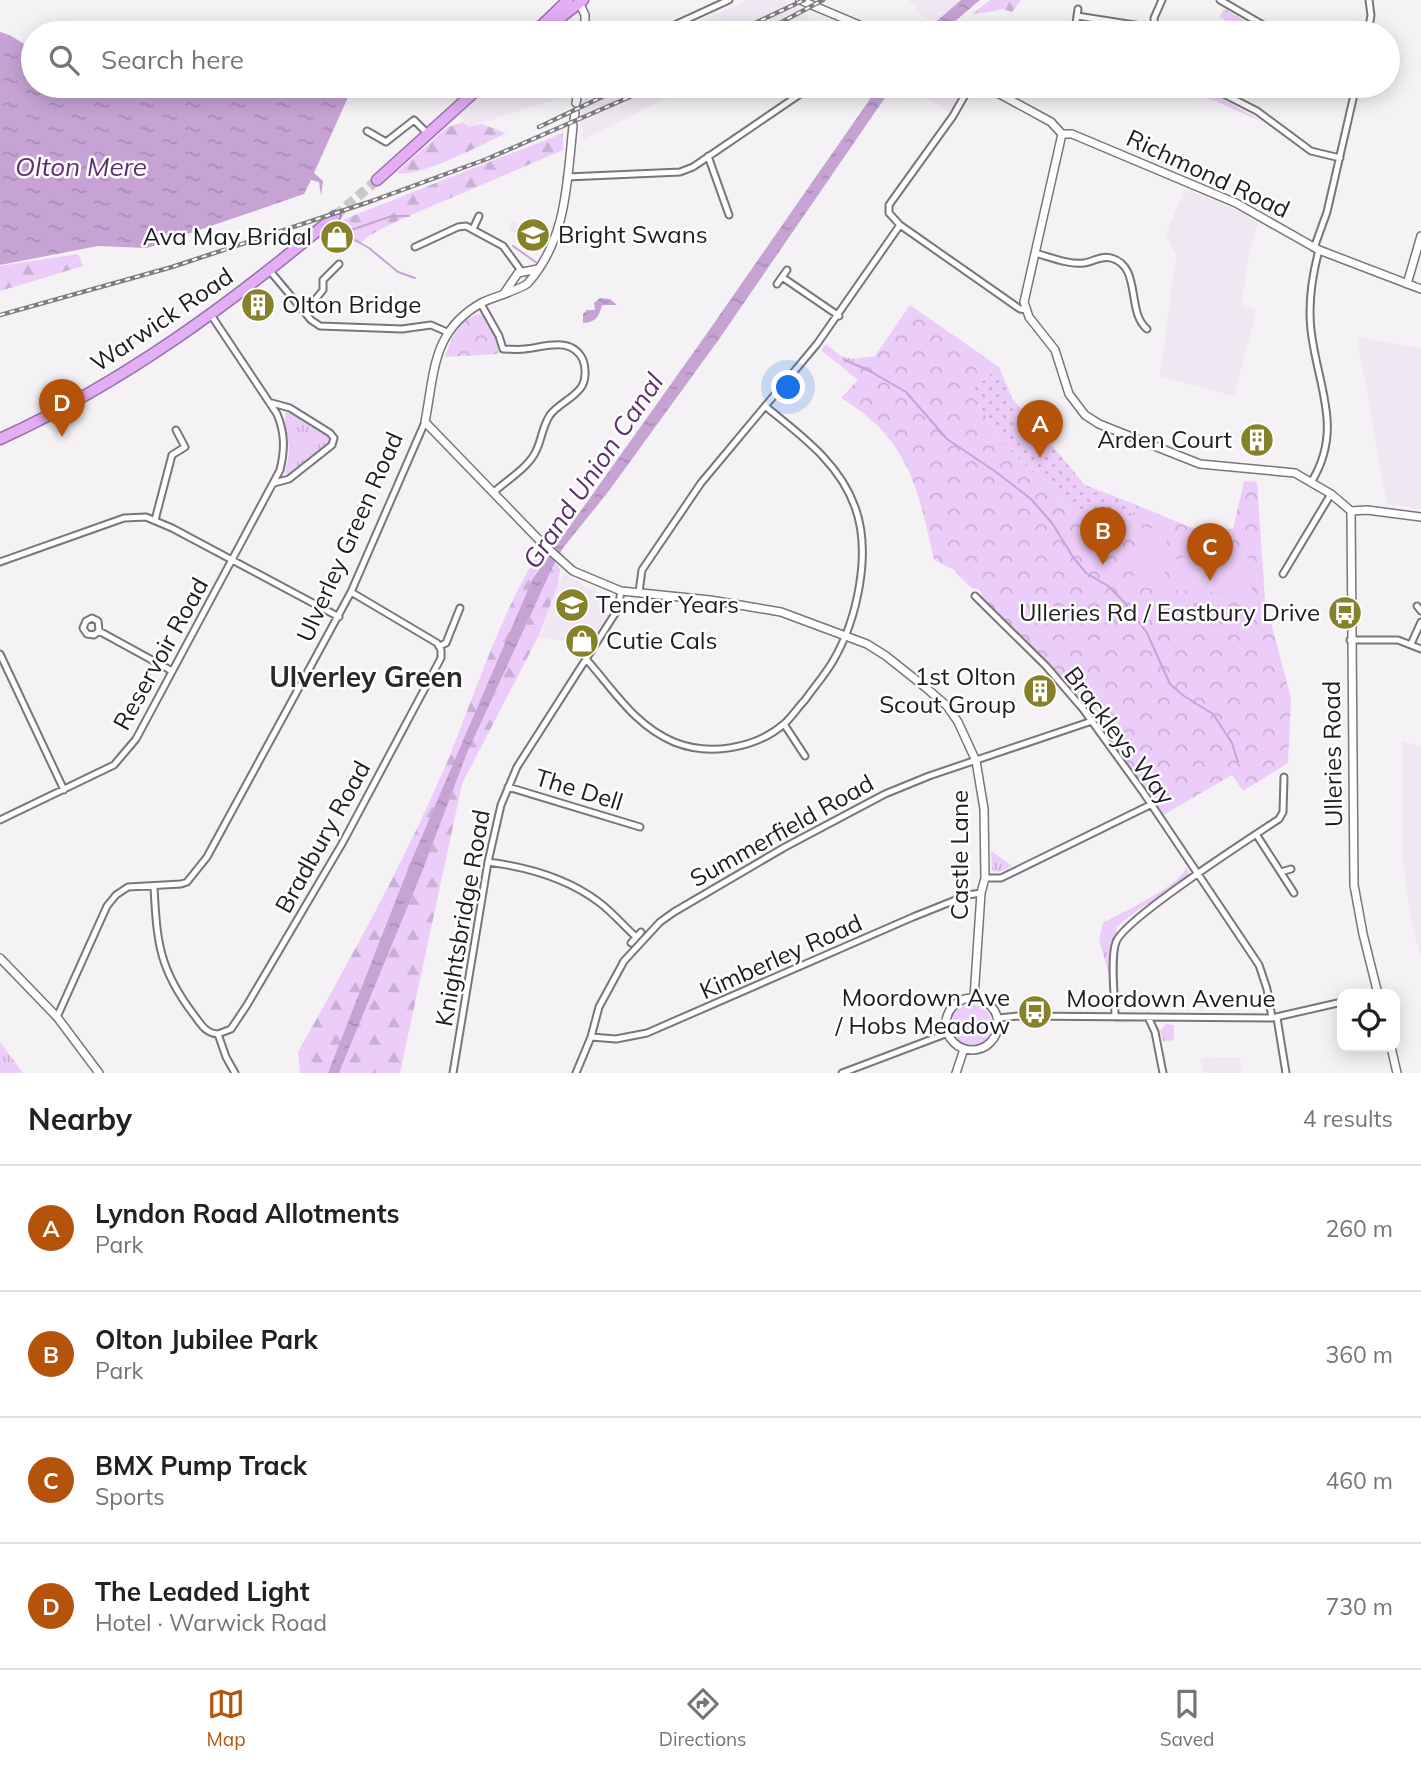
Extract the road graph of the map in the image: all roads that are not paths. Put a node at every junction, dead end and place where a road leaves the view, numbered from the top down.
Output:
1 (568, 0) edge
2 (729, 0) edge
3 (800, 0) edge
4 (1162, 0) edge
5 (1220, 0) edge
6 (1369, 0) edge
7 (580, 1) edge
8 (1077, 16) dead end
9 (546, 21) edge
10 (556, 21) edge
11 (585, 21) edge
12 (683, 21) edge
13 (843, 21) edge
14 (1103, 21) edge
15 (1154, 21) edge
16 (1256, 21) edge
17 (1370, 21) edge
18 (463, 98) edge
19 (468, 98) edge
20 (794, 98) edge
21 (963, 98) edge
22 (1007, 98) edge
23 (1232, 98) edge
24 (1353, 98) edge
25 (465, 101) junction
26 (574, 119) dead end
27 (367, 131) dead end
28 (428, 134) junction
29 (1062, 134) junction
30 (708, 156) junction
31 (1340, 158) junction
32 (568, 177) junction
33 (377, 180) tunnel mouth
34 (729, 215) dead end
35 (335, 216) tunnel mouth
36 (479, 216) dead end
37 (901, 225) junction
38 (473, 229) junction
39 (422, 233) dead end
40 (1421, 236) edge
41 (427, 242) junction
42 (415, 247) dead end
43 (1317, 249) junction
44 (1035, 253) junction
45 (514, 263) junction
46 (339, 264) dead end
47 (538, 268) junction
48 (787, 270) dead end
49 (270, 271) junction
50 (524, 273) junction
51 (782, 277) junction
52 (514, 278) junction
53 (528, 281) junction
54 (777, 284) dead end
55 (1407, 284) junction
56 (521, 287) junction
57 (1421, 289) edge
58 (505, 292) junction
59 (481, 304) junction
60 (1026, 310) junction
61 (305, 312) junction
62 (211, 315) junction
63 (839, 316) junction
64 (1147, 329) dead end
65 (447, 331) junction
66 (271, 403) junction
67 (765, 406) junction
68 (425, 422) junction
69 (176, 430) dead end
70 (0, 439) edge
71 (1312, 481) junction
72 (274, 483) junction
73 (494, 492) junction
74 (1331, 494) junction
75 (1351, 511) junction
76 (1421, 517) edge
77 (155, 520) junction
78 (232, 560) junction
79 (0, 562) edge
80 (1283, 574) dead end
81 (621, 591) junction
82 (351, 592) junction
83 (639, 592) junction
84 (975, 596) dead end
85 (460, 608) dead end
86 (338, 617) junction
87 (1421, 622) edge
88 (99, 631) dead end
89 (845, 636) junction
90 (1350, 640) junction
91 (1410, 644) junction
92 (440, 646) junction
93 (1421, 649) edge
94 (0, 654) edge
95 (586, 659) junction
96 (172, 671) junction
97 (1092, 721) junction
98 (784, 724) junction
99 (805, 756) dead end
100 (976, 761) junction
101 (1284, 777) dead end
102 (508, 787) junction
103 (64, 790) junction
104 (1150, 805) junction
105 (0, 820) edge
106 (640, 827) dead end
107 (1256, 834) junction
108 (488, 862) junction
109 (1291, 869) dead end
110 (1281, 872) junction
111 (1197, 874) junction
112 (985, 878) junction
113 (154, 887) junction
114 (981, 893) junction
115 (1294, 893) dead end
116 (631, 943) dead end
117 (0, 958) edge
118 (1374, 989) edge
119 (974, 998) junction
120 (1337, 1003) edge
121 (57, 1017) junction
122 (1115, 1017) junction
123 (1148, 1017) junction
124 (998, 1018) junction
125 (1274, 1018) junction
126 (948, 1033) junction
127 (218, 1034) junction
128 (591, 1037) junction
129 (964, 1049) junction
130 (1392, 1052) edge
131 (99, 1073) edge
132 (235, 1073) edge
133 (453, 1073) edge
134 (576, 1073) edge
135 (842, 1073) edge
136 (956, 1073) edge
137 (1163, 1073) edge
138 (1286, 1073) edge
139 (1397, 1073) edge

1 - 9 highway
2 - 12 street
3 - 13 street
4 - 15 street
5 - 16 street
6 - 17 street
7 - 10 highway
7 - 11 street
8 - 14 street
18 - 25 street
19 - 25 highway
20 - 30 street
21 - 37 street
22 - 29 street, Richmond Road
23 - 31 street
24 - 31 street
25 - 28 highway
26 - 32 street
27 - 28 street
28 - 33 highway
29 - 43 street, Richmond Road
29 - 44 street
30 - 32 street
30 - 34 street
31 - 43 street
32 - 47 street
35 - 49 highway, Warwick Road
36 - 38 street
37 - 60 street
37 - 63 street
38 - 41 street
38 - 45 street
39 - 41 street
40 - 55 street
41 - 42 street
43 - 55 street, Richmond Road
43 - 71 street
44 - 60 street
44 - 64 street
45 - 50 street
45 - 52 street
46 - 61 street
47 - 50 street
47 - 53 street
48 - 51 street
49 - 61 street
49 - 62 highway, Warwick Road
50 - 52 street
50 - 53 street
51 - 54 street
51 - 63 street
52 - 56 street
52 - 58 street
53 - 56 street
55 - 57 street, Richmond Road
56 - 58 street
58 - 59 street
59 - 65 street
59 - 73 street
60 - 71 street
61 - 65 street
62 - 66 street, Reservoir Road
62 - 70 highway, Warwick Road
63 - 67 street
65 - 68 street, Ulverley Green Road
66 - 72 street, Reservoir Road
66 - 72 street
67 - 83 street
67 - 89 street
68 - 73 street, Castle Lane
68 - 82 street, Ulverley Green Road
69 - 77 street
71 - 74 street
72 - 78 street, Reservoir Road
73 - 81 street, Castle Lane
74 - 75 street
74 - 80 street
75 - 76 street
75 - 90 street, Ulleries Road
77 - 78 street
77 - 79 street
78 - 86 street
78 - 96 street, Reservoir Road
81 - 83 street, Castle Lane
81 - 95 street, Knightsbridge Road
82 - 86 street, Ulverley Green Road
82 - 92 street
83 - 89 street, Castle Lane
84 - 97 street, Brackleys Way
85 - 92 street, Bradbury Road
86 - 113 street, Ulverley Green Road
87 - 91 street
88 - 96 street
89 - 98 street
89 - 100 street, Castle Lane
90 - 91 street
90 - 118 street, Ulleries Road
91 - 93 street
92 - 127 street, Bradbury Road
94 - 103 street
95 - 98 street
95 - 102 street, Knightsbridge Road
96 - 103 street, Reservoir Road
97 - 100 street, Summerfield Road
97 - 104 street, Brackleys Way
98 - 99 street
100 - 112 street, Castle Lane
100 - 128 street, Summerfield Road
101 - 107 street
102 - 106 street, The Dell
102 - 108 street, Knightsbridge Road
103 - 105 street, Reservoir Road
104 - 111 street, Brackleys Way
104 - 112 street
107 - 110 street
107 - 111 street
108 - 116 street
108 - 133 street, Knightsbridge Road
109 - 110 street
110 - 115 street
111 - 122 street
111 - 125 street, Brackleys Way
112 - 114 street, Castle Lane
113 - 121 street, Ulverley Green Road
113 - 127 street
114 - 119 street, Castle Lane
114 - 128 street, Kimberley Road
117 - 121 street
119 - 124 street
119 - 126 street
120 - 125 street, Moordown Avenue
121 - 131 street
122 - 123 street, Moordown Avenue
122 - 124 street, Moordown Avenue
123 - 125 street, Moordown Avenue
123 - 137 street
124 - 129 street
125 - 138 street, Brackleys Way
126 - 129 street
126 - 135 street
127 - 132 street
128 - 134 street, Summerfield Road
129 - 136 street
130 - 139 street

